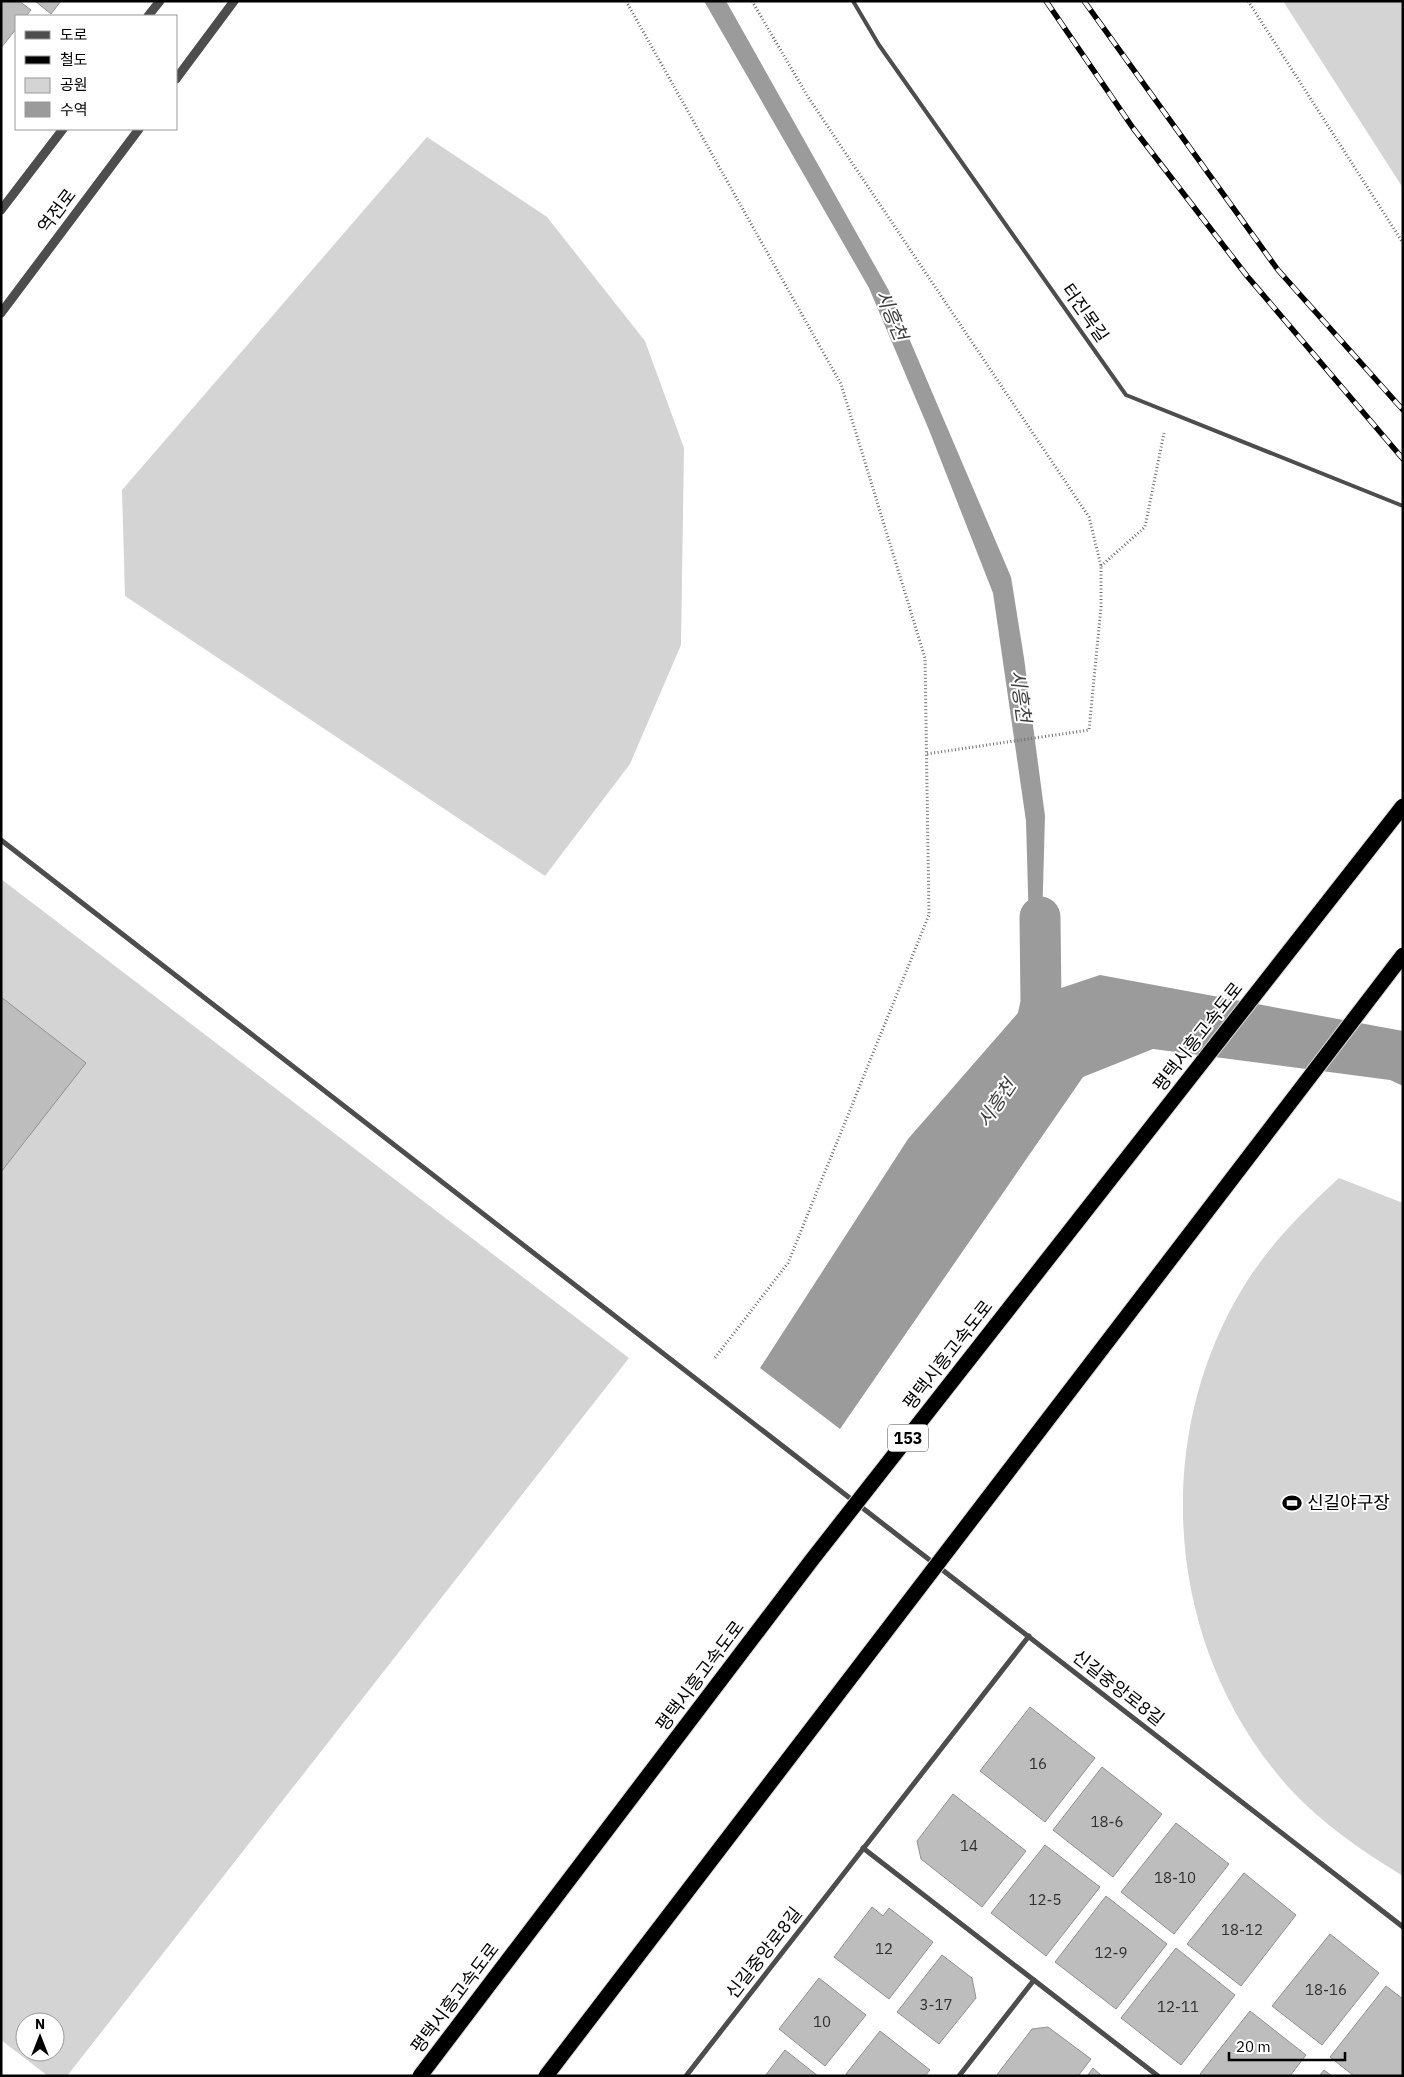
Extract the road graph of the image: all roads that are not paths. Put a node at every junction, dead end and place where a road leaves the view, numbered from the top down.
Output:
1 (160, 1) edge
2 (234, 1) edge
3 (852, 1) edge
4 (149, 15) edge
5 (178, 75) edge
6 (62, 130) edge
7 (138, 130) edge
8 (1, 210) edge
9 (1, 313) edge
10 (1403, 506) edge
11 (1403, 806) edge
12 (1, 840) edge
13 (1403, 956) edge
14 (1029, 1636) junction
15 (863, 1848) junction
16 (1403, 1927) edge
17 (1034, 1980) junction
18 (420, 2076) edge
19 (546, 2076) edge
20 (686, 2076) edge
21 (959, 2076) edge
22 (1158, 2076) edge

1 - 4 street
2 - 5 street
3 - 10 lane, 터진목길
6 - 8 street
7 - 9 street, 역전로
11 - 18 highway, 평택시흥고속도로 / 153, bridge
12 - 14 street
13 - 19 highway, bridge
14 - 15 street, 신길중앙로8길
14 - 16 street, 신길중앙로8길
15 - 17 street
15 - 20 street, 신길중앙로8길
17 - 21 street
17 - 22 street

